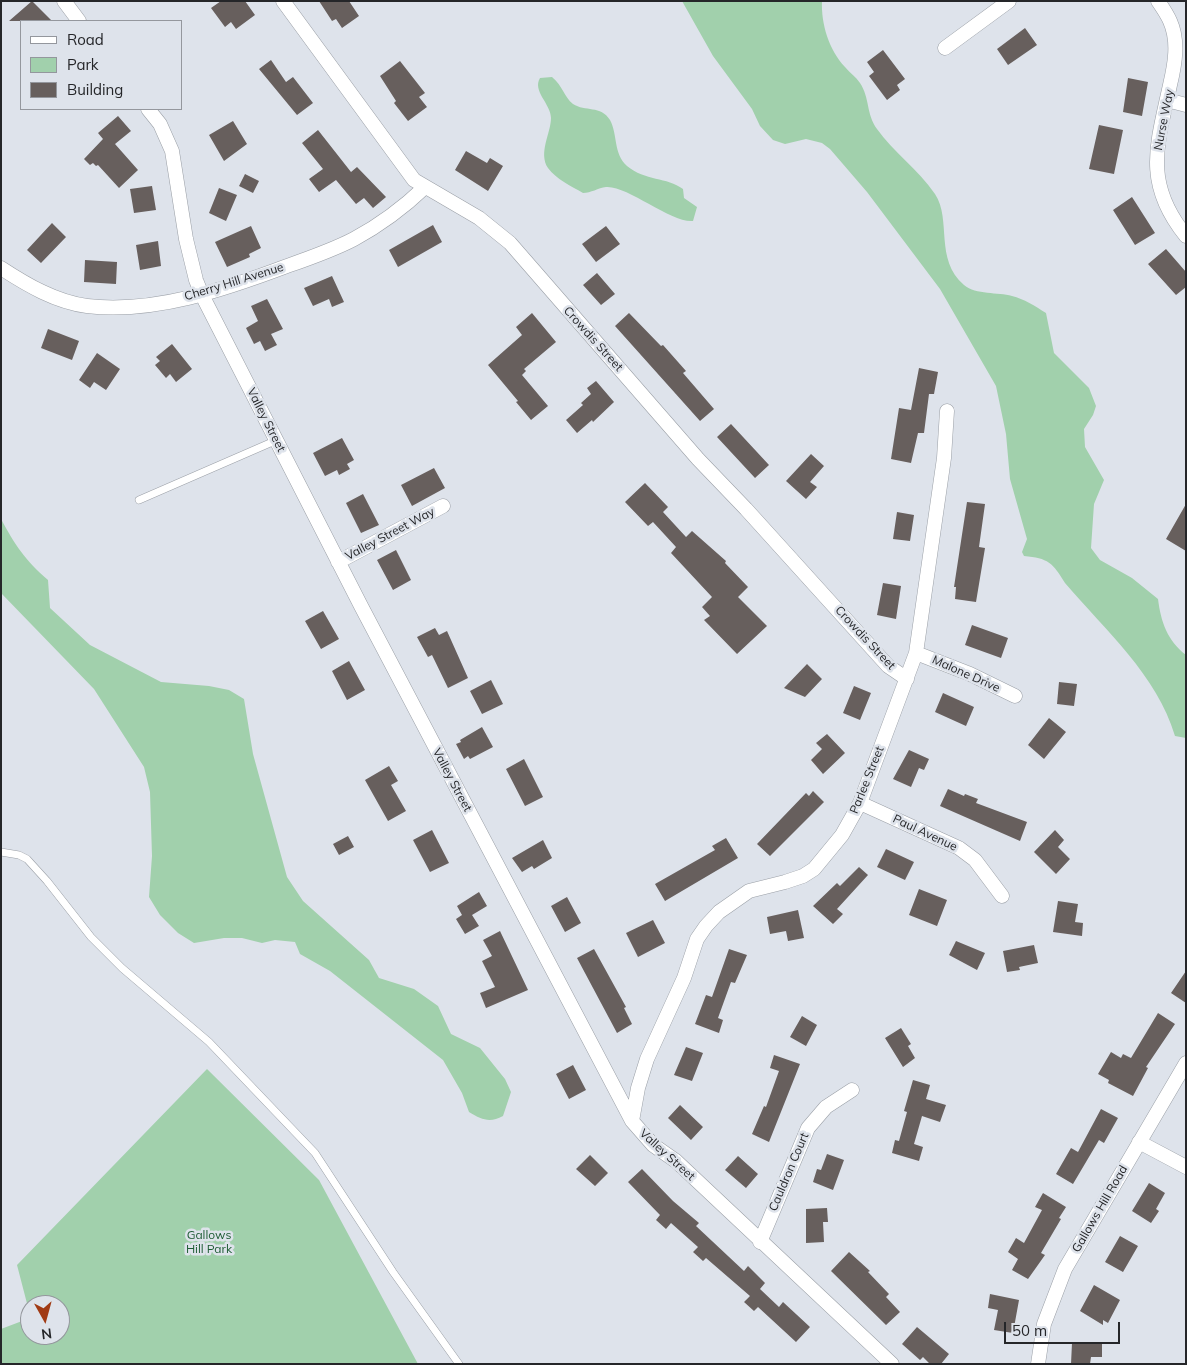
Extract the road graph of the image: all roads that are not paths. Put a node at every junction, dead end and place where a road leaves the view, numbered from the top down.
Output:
1 (283, 1) edge
2 (1009, 1) edge
3 (1158, 1) edge
4 (71, 4) edge
5 (79, 20) edge
6 (945, 48) dead end
7 (1167, 100) junction
8 (1186, 105) edge
9 (149, 110) edge
10 (425, 187) junction
11 (1186, 236) edge
12 (1, 268) edge
13 (202, 295) junction
14 (947, 411) dead end
15 (277, 440) junction
16 (139, 500) dead end
17 (443, 506) dead end
18 (338, 562) junction
19 (916, 653) junction
20 (906, 679) junction
21 (1015, 696) dead end
22 (860, 803) junction
23 (1, 852) edge
24 (1002, 896) dead end
25 (1186, 1063) edge
26 (852, 1090) dead end
27 (632, 1121) junction
28 (1139, 1142) junction
29 (1186, 1166) edge
30 (760, 1242) junction
31 (459, 1364) edge
32 (892, 1364) edge
33 (1038, 1364) edge

1 - 10 street, Crowdis Street
2 - 6 street
3 - 7 street, Nurse Way
4 - 5 street
7 - 8 street
7 - 11 street, Nurse Way
9 - 13 street, Valley Street
10 - 13 street, Cherry Hill Avenue
10 - 20 street, Crowdis Street
12 - 13 street, Cherry Hill Avenue
13 - 15 street, Valley Street
14 - 19 street, Parlee Street
15 - 16 lane
15 - 18 street, Valley Street
17 - 18 street, Valley Street Way
18 - 27 street, Valley Street
19 - 20 street, Parlee Street
19 - 21 street, Malone Drive
20 - 22 street, Parlee Street
22 - 24 street, Paul Avenue
22 - 27 street, Parlee Street
23 - 31 lane
25 - 28 street, Gallows Hill Road
26 - 30 street, Cauldron Court
27 - 30 street, Valley Street
28 - 29 street
28 - 33 street, Gallows Hill Road
30 - 32 street, Valley Street

